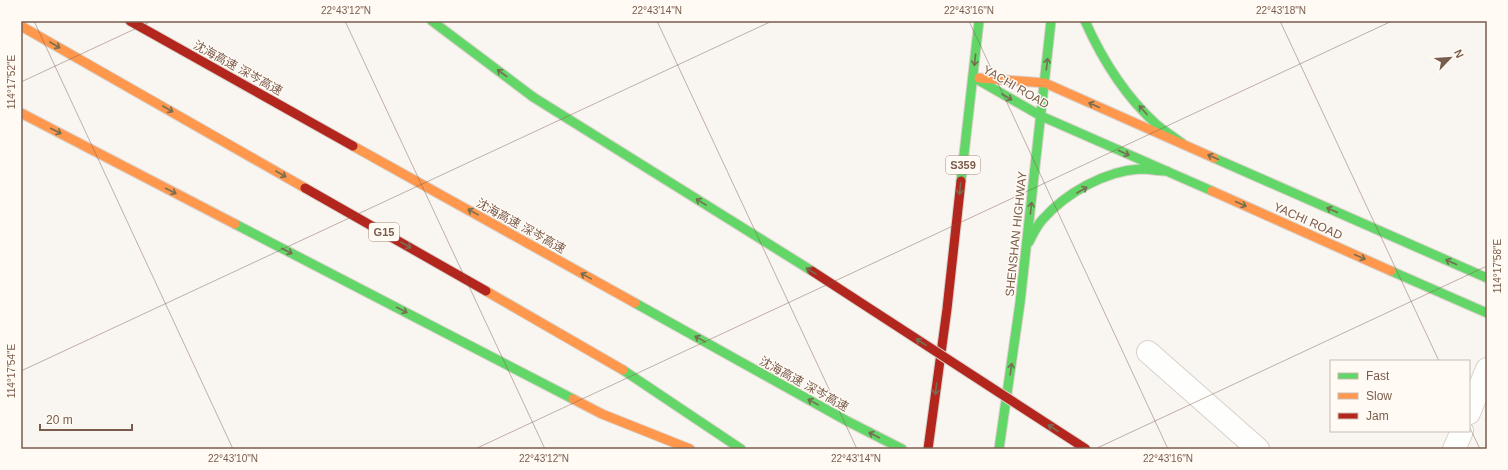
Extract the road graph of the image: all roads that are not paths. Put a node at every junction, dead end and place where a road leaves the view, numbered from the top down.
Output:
1 (130, 21) edge
2 (432, 21) edge
3 (979, 21) edge
4 (1051, 21) edge
5 (1085, 21) edge
6 (21, 26) edge
7 (973, 77) junction
8 (1044, 83) junction
9 (21, 113) edge
10 (1041, 116) junction
11 (1183, 144) junction
12 (1167, 171) junction
13 (1026, 246) junction
14 (1487, 278) edge
15 (1487, 313) edge
16 (1148, 352) dead end
17 (1487, 369) edge
18 (1470, 411) edge
19 (1462, 432) edge
20 (690, 449) edge
21 (741, 449) edge
22 (902, 449) edge
23 (928, 449) edge
24 (999, 449) edge
25 (1086, 449) edge
26 (1258, 449) edge
27 (1454, 449) edge

22 -> 1 main road, 沈海高速 深岑高速
25 -> 2 main road, bridge
3 -> 7 main road, S359
8 -> 4 main road, SHENSHAN HIGHWAY
11 -> 5 main road
6 -> 21 main road, G15
7 - 8 main road, YACHI ROAD
7 -> 10 main road, YACHI ROAD
7 -> 23 main road, S359
8 - 10 main road, SHENSHAN HIGHWAY
11 -> 8 main road, YACHI ROAD
9 -> 20 main road
10 -> 12 main road, YACHI ROAD
13 -> 10 main road, SHENSHAN HIGHWAY
14 -> 11 main road, YACHI ROAD
13 -> 12 main road
12 -> 15 main road, YACHI ROAD
24 -> 13 main road, SHENSHAN HIGHWAY
16 - 26 street
17 - 18 street
19 - 27 street

